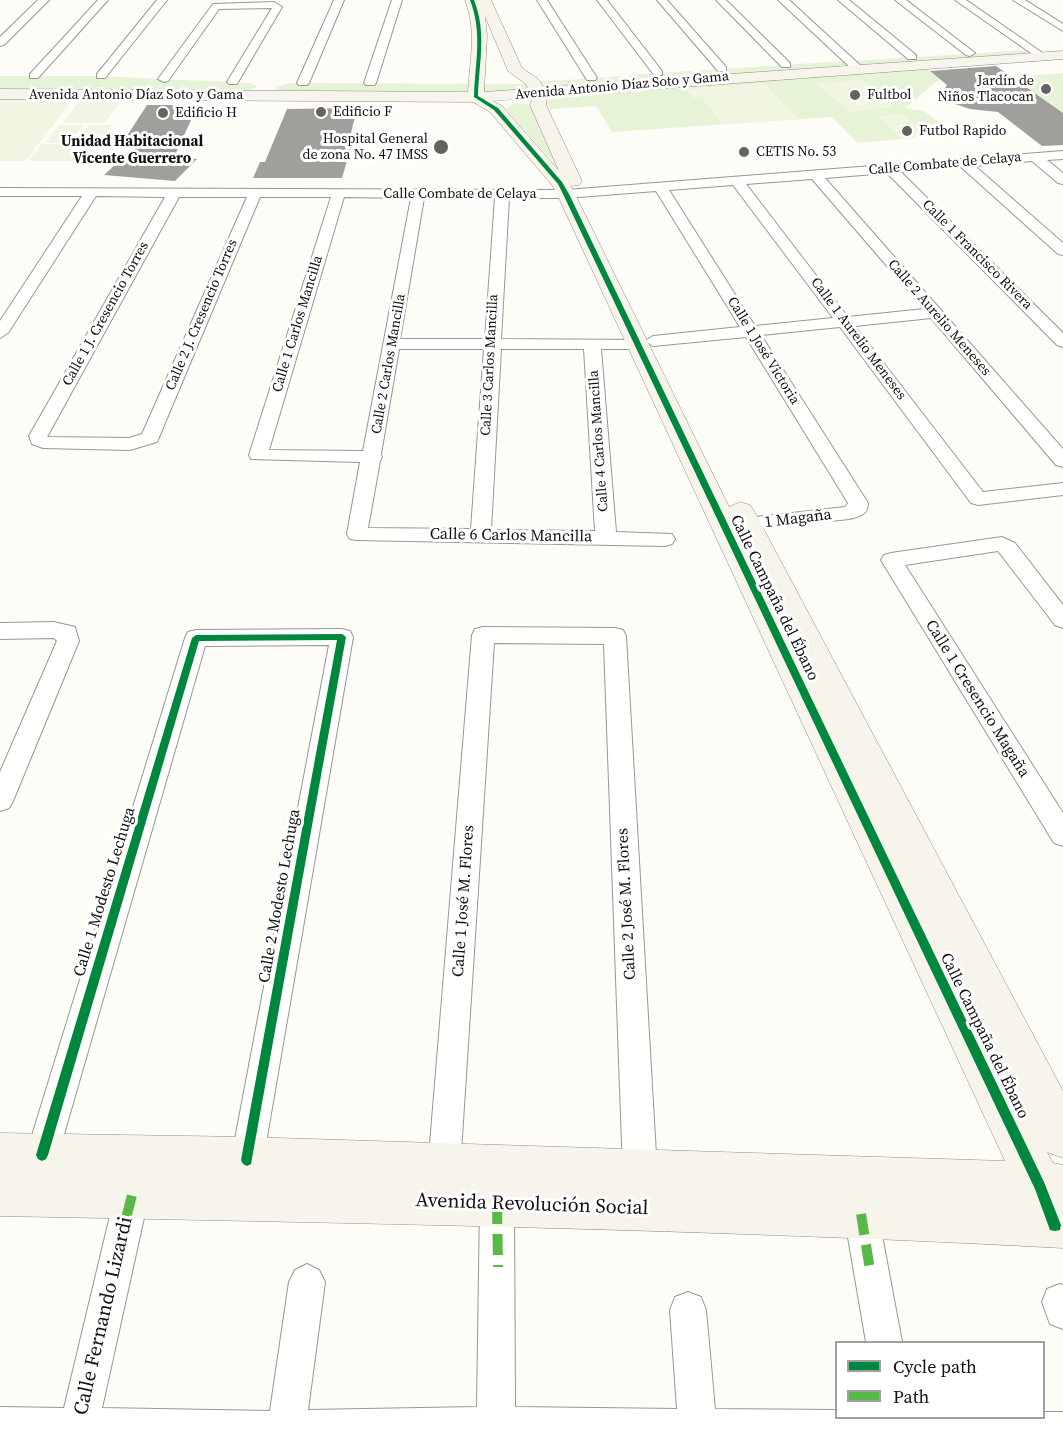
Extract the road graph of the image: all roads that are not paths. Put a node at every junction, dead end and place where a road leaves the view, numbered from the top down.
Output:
1 (44, 0) edge
2 (103, 0) edge
3 (162, 0) edge
4 (339, 0) edge
5 (397, 0) edge
6 (472, 0) edge
7 (483, 0) edge
8 (542, 0) edge
9 (602, 0) edge
10 (662, 0) edge
11 (722, 0) edge
12 (783, 0) edge
13 (843, 0) edge
14 (900, 0) edge
15 (960, 0) edge
16 (1018, 0) edge
17 (1063, 28) edge
18 (0, 43) edge
19 (1063, 47) edge
20 (970, 53) junction
21 (1037, 53) junction
22 (1063, 55) edge
23 (912, 57) junction
24 (853, 64) junction
25 (786, 65) junction
26 (722, 69) junction
27 (658, 73) junction
28 (506, 74) junction
29 (28, 76) joint
30 (57, 76) dead end
31 (96, 76) joint
32 (122, 77) dead end
33 (143, 78) dead end
34 (591, 78) junction
35 (164, 79) junction
36 (629, 81) junction
37 (233, 82) junction
38 (303, 82) junction
39 (370, 83) junction
40 (477, 85) junction
41 (264, 89) junction
42 (0, 94) edge
43 (537, 94) junction
44 (496, 109) junction
45 (1063, 155) edge
46 (1035, 157) junction
47 (964, 163) junction
48 (891, 169) junction
49 (815, 174) junction
50 (1063, 180) edge
51 (736, 181) junction
52 (660, 187) junction
53 (6, 192) edge
54 (91, 193) junction
55 (174, 193) junction
56 (255, 193) junction
57 (339, 193) junction
58 (418, 194) junction
59 (572, 194) junction
60 (502, 195) junction
61 (0, 206) edge
62 (1063, 251) edge
63 (935, 313) junction
64 (845, 322) junction
65 (750, 331) junction
66 (0, 333) edge
67 (645, 342) junction
68 (1063, 342) edge
69 (393, 344) junction
70 (491, 344) junction
71 (592, 345) junction
72 (688, 430) junction
73 (38, 436) joint
74 (373, 457) junction
75 (1063, 461) edge
76 (1063, 489) edge
77 (849, 513) joint
78 (747, 525) junction
79 (357, 534) joint
80 (481, 535) junction
81 (606, 537) junction
82 (665, 538) dead end
83 (1063, 620) edge
84 (0, 631) edge
85 (615, 636) joint
86 (196, 638) joint
87 (0, 801) edge
88 (1063, 835) edge
89 (1013, 1130) junction
90 (1060, 1131) edge
91 (21, 1155) edge
92 (247, 1160) junction
93 (444, 1168) junction
94 (640, 1172) junction
95 (0, 1193) edge
96 (132, 1195) junction
97 (496, 1203) junction
98 (1055, 1206) edge
99 (861, 1214) junction
100 (307, 1282) dead end
101 (688, 1310) dead end
102 (884, 1341) edge
103 (0, 1426) edge
104 (901, 1428) edge
105 (1063, 1431) edge
106 (77, 1432) edge
107 (496, 1432) edge
108 (698, 1433) edge
109 (285, 1434) edge

1 - 18 street
2 - 29 street
3 - 31 street
4 - 38 street
5 - 39 street
6 - 40 street
7 - 28 street
8 - 34 street
9 - 27 street
10 - 26 street
11 - 25 street
12 - 24 street
13 - 23 street
14 - 20 street
15 - 21 street
16 - 17 street
19 - 21 street, Avenida Antonio Díaz Soto y Gama
20 - 21 street, Avenida Antonio Díaz Soto y Gama
20 - 23 street, Avenida Antonio Díaz Soto y Gama
21 - 22 street, Avenida Antonio Díaz Soto y Gama
21 - 24 street, Avenida Antonio Díaz Soto y Gama
23 - 24 street, Avenida Antonio Díaz Soto y Gama
24 - 25 street, Avenida Antonio Díaz Soto y Gama
24 - 36 street, Avenida Antonio Díaz Soto y Gama
25 - 26 street, Avenida Antonio Díaz Soto y Gama
26 - 27 street, Avenida Antonio Díaz Soto y Gama
27 - 36 street, Avenida Antonio Díaz Soto y Gama
28 - 40 street
28 - 43 street
29 - 30 street, Avenida Antonio Díaz Soto y Gama
31 - 32 street, Avenida Antonio Díaz Soto y Gama
33 - 35 street, Avenida Antonio Díaz Soto y Gama
34 - 36 street, Avenida Antonio Díaz Soto y Gama
34 - 43 street, Avenida Antonio Díaz Soto y Gama
35 - 37 street, Avenida Antonio Díaz Soto y Gama
35 - 37 street
36 - 43 street, Avenida Antonio Díaz Soto y Gama
37 - 41 street, Avenida Antonio Díaz Soto y Gama
38 - 39 street, Avenida Antonio Díaz Soto y Gama
38 - 41 street, Avenida Antonio Díaz Soto y Gama
39 - 40 street, Avenida Antonio Díaz Soto y Gama
40 - 41 street, Avenida Antonio Díaz Soto y Gama
40 - 43 street, Avenida Antonio Díaz Soto y Gama
40 - 44 street, Calle Campaña del Ébano
41 - 42 street, Avenida Antonio Díaz Soto y Gama
43 - 44 street
43 - 59 street, Calle Campaña del Ébano
44 - 59 street, Calle Campaña del Ébano
45 - 46 street, Calle Combate de Celaya
46 - 47 street, Calle Combate de Celaya
46 - 50 street
47 - 48 street, Calle Combate de Celaya
47 - 62 street
48 - 49 street, Calle Combate de Celaya
48 - 68 street, Calle 1 Francisco Rivera
49 - 51 street, Calle Combate de Celaya
49 - 63 street, Calle 2 Aurelio Meneses
51 - 52 street, Calle Combate de Celaya
51 - 64 street, Calle 1 Aurelio Meneses
52 - 59 street, Calle Combate de Celaya
52 - 65 street, Calle 1 José Victoria
53 - 54 street, Calle Combate de Celaya
53 - 61 street
54 - 55 street, Calle Combate de Celaya
54 - 66 street
55 - 56 street, Calle Combate de Celaya
55 - 73 street, Calle 1 J. Cresencio Torres
56 - 57 street, Calle Combate de Celaya
56 - 73 street, Calle 2 J. Cresencio Torres
57 - 58 street, Calle Combate de Celaya
57 - 74 street, Calle 1 Carlos Mancilla
58 - 60 street, Calle Combate de Celaya
58 - 69 street, Calle 2 Carlos Mancilla
59 - 60 street, Calle Combate de Celaya
59 - 67 street, Calle Campaña del Ébano
60 - 70 street, Calle 3 Carlos Mancilla
63 - 64 street
63 - 75 street, Calle 2 Aurelio Meneses
64 - 65 street
64 - 76 street, Calle 1 Aurelio Meneses
65 - 67 street
65 - 77 street, Calle 1 José Victoria
67 - 71 street
67 - 72 street, Calle Campaña del Ébano
69 - 70 street
69 - 74 street, Calle 2 Carlos Mancilla
70 - 71 street
70 - 80 street, Calle 3 Carlos Mancilla
71 - 81 street, Calle 4 Carlos Mancilla
72 - 78 street, Calle Campaña del Ébano
72 - 89 street, Calle Campaña del Ébano
74 - 79 street, Calle 2 Carlos Mancilla
77 - 78 street, 1 Magaña
78 - 90 street, Calle Campaña del Ébano
79 - 80 street, Calle 6 Carlos Mancilla
80 - 81 street, Calle 6 Carlos Mancilla
81 - 82 street, Calle 6 Carlos Mancilla
83 - 88 street, Calle 1 Cresencio Magaña
84 - 87 street
85 - 93 street, Calle 1 José M. Flores
85 - 94 street, Calle 2 José M. Flores
86 - 91 street, Calle 1 Modesto Lechuga
86 - 92 street, Calle 2 Modesto Lechuga
89 - 90 street
89 - 98 street, Calle Campaña del Ébano
91 - 92 street, Avenida Revolución Social
92 - 93 street, Avenida Revolución Social
93 - 94 street, Avenida Revolución Social
94 - 98 street, Avenida Revolución Social
95 - 96 street, Avenida Revolución Social
96 - 97 street, Avenida Revolución Social
96 - 106 street, Calle Fernando Lizardi
97 - 99 street, Avenida Revolución Social
97 - 107 street
98 - 99 street, Avenida Revolución Social
99 - 102 street
100 - 109 street
101 - 108 street
103 - 106 street
104 - 105 street
104 - 108 street
106 - 109 street
107 - 108 street
107 - 109 street

